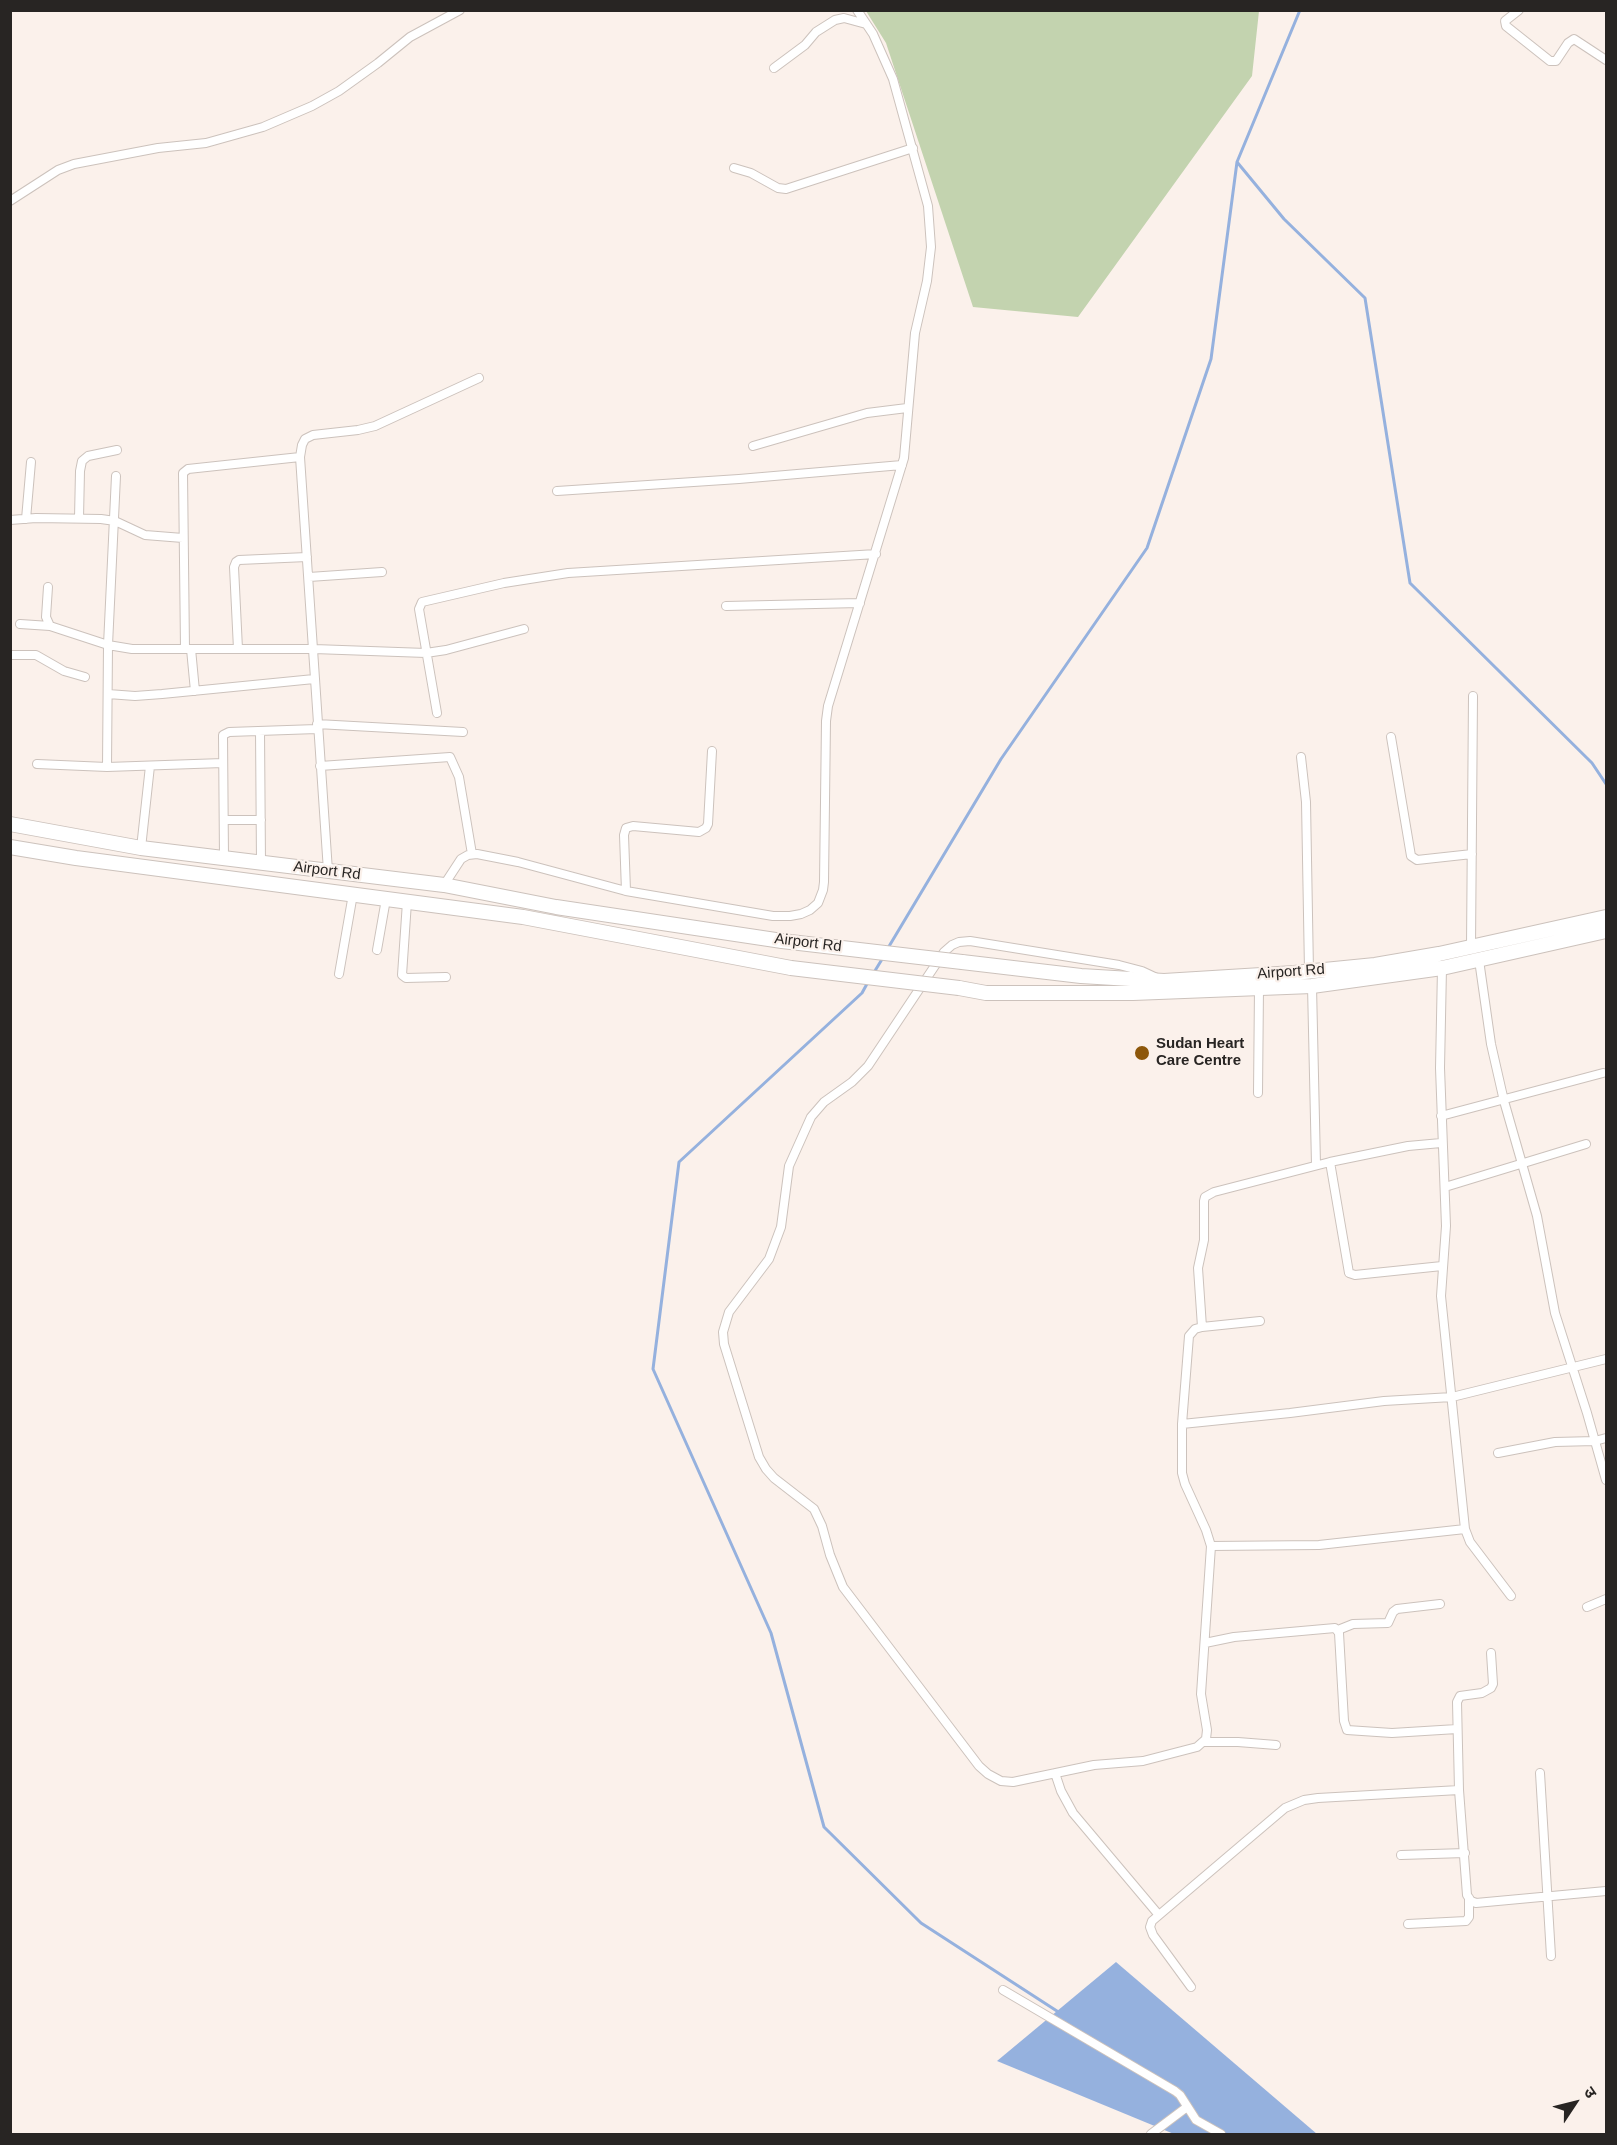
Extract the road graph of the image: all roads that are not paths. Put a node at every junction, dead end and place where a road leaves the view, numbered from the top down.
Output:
1 (460, 10) edge
2 (857, 10) edge
3 (1519, 10) edge
4 (866, 24) junction
5 (1606, 60) edge
6 (774, 68) dead end
7 (913, 148) junction
8 (734, 168) dead end
9 (10, 201) edge
10 (479, 378) dead end
11 (907, 408) junction
12 (753, 446) dead end
13 (117, 450) dead end
14 (300, 457) junction
15 (31, 462) dead end
16 (902, 465) junction
17 (116, 476) dead end
18 (557, 491) dead end
19 (80, 518) junction
20 (26, 519) junction
21 (115, 521) junction
22 (11, 522) edge
23 (183, 538) junction
24 (876, 554) junction
25 (307, 557) junction
26 (382, 572) dead end
27 (309, 577) junction
28 (48, 587) dead end
29 (860, 603) junction
30 (726, 606) dead end
31 (20, 624) dead end
32 (50, 626) junction
33 (524, 629) dead end
34 (108, 645) junction
35 (188, 649) junction
36 (238, 649) junction
37 (314, 649) junction
38 (426, 652) junction
39 (10, 655) edge
40 (85, 677) dead end
41 (314, 679) junction
42 (195, 691) junction
43 (108, 694) junction
44 (1473, 696) dead end
45 (437, 713) dead end
46 (317, 727) junction
47 (260, 731) junction
48 (463, 732) dead end
49 (1391, 737) dead end
50 (712, 751) dead end
51 (1301, 757) dead end
52 (223, 763) junction
53 (37, 764) dead end
54 (150, 766) junction
55 (320, 766) junction
56 (107, 767) junction
57 (224, 820) junction
58 (261, 820) junction
59 (10, 824) edge
60 (10, 847) edge
61 (141, 848) junction
62 (472, 854) junction
63 (1472, 854) junction
64 (224, 858) junction
65 (261, 863) junction
66 (328, 871) junction
67 (444, 885) junction
68 (626, 891) junction
69 (353, 894) junction
70 (386, 899) junction
71 (407, 902) junction
72 (1606, 917) edge
73 (1606, 932) edge
74 (1471, 946) junction
75 (377, 950) dead end
76 (1479, 960) junction
77 (1442, 968) junction
78 (1309, 971) junction
79 (339, 974) dead end
80 (446, 977) dead end
81 (1161, 980) junction
82 (1312, 986) junction
83 (1259, 988) junction
84 (1603, 1073) dead end
85 (1258, 1093) dead end
86 (1504, 1101) junction
87 (1441, 1116) junction
88 (1441, 1143) junction
89 (1586, 1144) dead end
90 (1330, 1162) junction
91 (1521, 1163) junction
92 (1316, 1165) junction
93 (1445, 1187) junction
94 (1442, 1266) junction
95 (1260, 1321) dead end
96 (1202, 1327) junction
97 (1606, 1359) edge
98 (1572, 1368) junction
99 (1452, 1397) junction
100 (1182, 1424) junction
101 (1606, 1438) edge
102 (1595, 1441) junction
103 (1498, 1452) dead end
104 (1606, 1480) edge
105 (1465, 1529) junction
106 (1211, 1546) junction
107 (1511, 1596) dead end
108 (1606, 1599) edge
109 (1440, 1604) dead end
110 (1587, 1607) dead end
111 (1338, 1630) junction
112 (1205, 1643) junction
113 (1491, 1653) dead end
114 (1457, 1729) junction
115 (1204, 1742) junction
116 (1276, 1745) dead end
117 (1055, 1773) junction
118 (1540, 1773) dead end
119 (1460, 1790) junction
120 (1465, 1853) junction
121 (1401, 1855) dead end
122 (1606, 1891) edge
123 (1548, 1897) junction
124 (1469, 1898) junction
125 (1158, 1914) junction
126 (1408, 1924) dead end
127 (1551, 1956) dead end
128 (1191, 1987) dead end
129 (1003, 1990) dead end
130 (1187, 2108) junction
131 (1150, 2134) edge
132 (1221, 2134) edge

1 - 9 street
2 - 4 street
3 - 5 street
4 - 6 street
4 - 7 street
7 - 8 street
7 - 11 street
10 - 14 street
11 - 12 street
11 - 16 street
13 - 19 street
14 - 23 street
14 - 25 street
15 - 20 street
16 - 18 street
16 - 24 street
17 - 21 street
19 - 20 street
19 - 21 street
20 - 22 street
21 - 23 street
21 - 34 street
23 - 35 street
24 - 29 street
24 - 38 street
25 - 27 street
25 - 36 street
26 - 27 street
27 - 37 street
28 - 32 street
29 - 30 street
29 - 68 street
31 - 32 street
32 - 34 street
33 - 38 street
34 - 35 street
34 - 43 street
35 - 36 street
35 - 42 street
36 - 37 street
37 - 38 street
37 - 41 street
38 - 45 street
39 - 40 street
41 - 42 street
41 - 46 street
42 - 43 street
43 - 56 street
44 - 63 street
46 - 47 street
46 - 48 street
46 - 55 street
47 - 52 street
47 - 58 street
49 - 63 street
50 - 68 street
51 - 78 street
52 - 54 street
52 - 57 street
53 - 56 street
54 - 56 street
54 - 61 street
55 - 62 street
55 - 66 street
57 - 58 street
57 - 64 street
58 - 65 street
59 - 61 main road, Airport Rd
60 - 69 main road
61 - 64 main road, Airport Rd
62 - 67 street
62 - 68 street
63 - 74 street
64 - 65 main road, Airport Rd
65 - 66 main road, Airport Rd
66 - 67 main road, Airport Rd
67 - 81 main road, Airport Rd, bridge
69 - 70 main road
69 - 79 street
70 - 71 main road
70 - 75 street
71 - 80 street
71 - 83 main road, bridge
72 - 74 main road, Airport Rd
73 - 76 main road
74 - 78 main road, Airport Rd
76 - 77 main road
76 - 86 street
77 - 82 main road
77 - 87 street
78 - 81 main road, Airport Rd
81 - 117 street
82 - 83 main road
82 - 92 street
83 - 85 street
84 - 86 street
86 - 87 street
86 - 91 street
87 - 88 street
88 - 90 street
88 - 93 street
89 - 91 street
90 - 92 street
90 - 94 street
91 - 93 street
91 - 98 street
92 - 96 street
93 - 94 street
94 - 99 street
95 - 96 street
96 - 100 street
97 - 98 street
98 - 99 street
98 - 102 street
99 - 100 street
99 - 105 street
100 - 106 street
101 - 102 street
102 - 103 street
102 - 104 street
105 - 106 street
105 - 107 street
106 - 112 street
108 - 110 street
109 - 111 street
111 - 112 street
111 - 114 street
112 - 115 street
113 - 114 street
114 - 119 street
115 - 116 street
115 - 117 street
117 - 125 street
118 - 123 street
119 - 120 street
119 - 125 street
120 - 121 street
120 - 124 street
122 - 123 street
123 - 124 street
123 - 127 street
124 - 126 street
125 - 128 street
129 - 130 street
130 - 131 street
130 - 132 street

